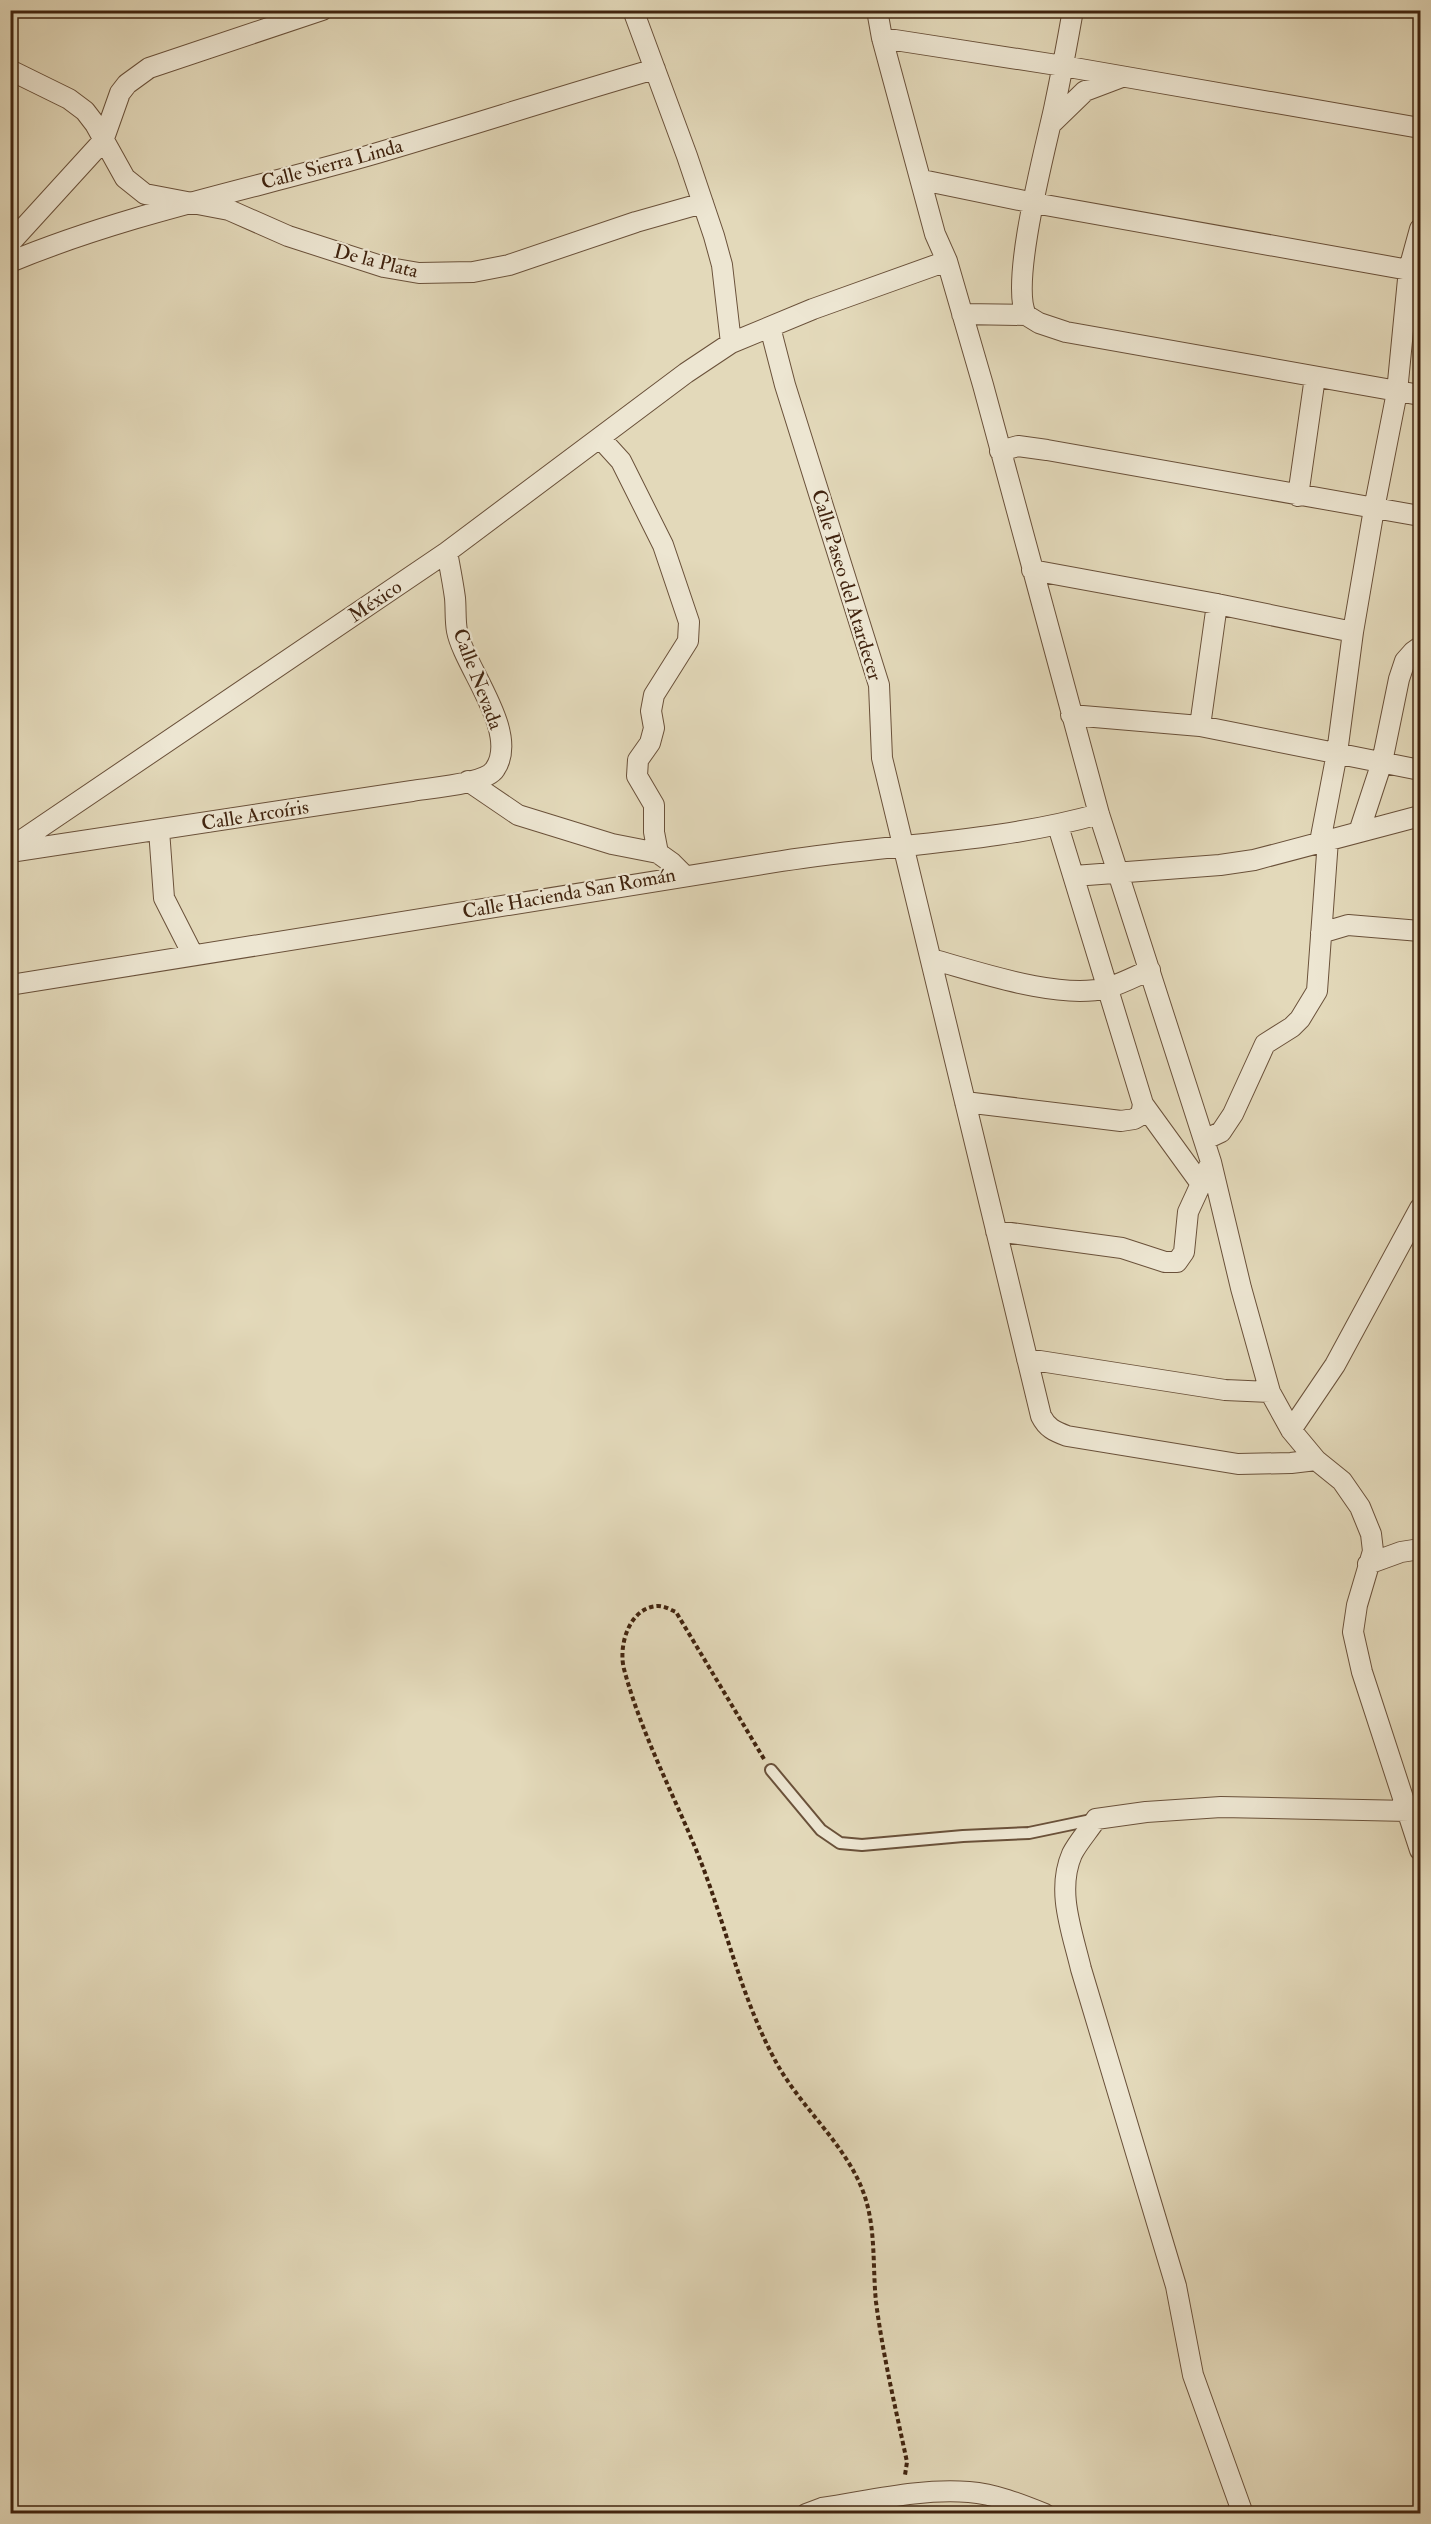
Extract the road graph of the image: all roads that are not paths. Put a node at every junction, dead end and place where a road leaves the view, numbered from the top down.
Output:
1 (322, 10) edge
2 (633, 10) edge
3 (877, 10) edge
4 (1073, 10) edge
5 (882, 38) junction
6 (1063, 66) junction
7 (655, 69) junction
8 (10, 70) edge
9 (1122, 77) junction
10 (1051, 125) junction
11 (1420, 128) edge
12 (103, 141) junction
13 (922, 180) junction
14 (191, 201) junction
15 (703, 203) junction
16 (1034, 203) junction
17 (1420, 229) edge
18 (10, 243) edge
19 (947, 261) junction
20 (10, 262) edge
21 (1415, 271) edge
22 (962, 314) junction
23 (1026, 315) junction
24 (770, 327) junction
25 (731, 343) junction
26 (1315, 377) junction
27 (1397, 392) junction
28 (1420, 395) edge
29 (601, 439) junction
30 (1000, 451) junction
31 (1298, 496) junction
32 (1374, 509) junction
33 (1420, 516) edge
34 (447, 552) junction
35 (1032, 570) junction
36 (1217, 604) junction
37 (1353, 632) junction
38 (1420, 648) edge
39 (1071, 715) junction
40 (1200, 726) junction
41 (1337, 753) junction
42 (1382, 762) junction
43 (496, 769) joint
44 (1420, 770) edge
45 (468, 781) junction
46 (1099, 814) junction
47 (1420, 816) edge
48 (1058, 826) junction
49 (159, 830) junction
50 (1359, 832) junction
51 (1324, 841) junction
52 (901, 845) junction
53 (10, 850) edge
54 (658, 853) junction
55 (1117, 871) junction
56 (685, 876) junction
57 (1074, 876) junction
58 (1420, 931) edge
59 (1321, 933) junction
60 (193, 955) junction
61 (931, 959) junction
62 (1150, 970) junction
63 (10, 985) edge
64 (1107, 988) junction
65 (965, 1102) junction
66 (1143, 1104) junction
67 (1204, 1140) junction
68 (1211, 1162) junction
69 (1201, 1184) junction
70 (1420, 1208) edge
71 (996, 1231) junction
72 (1027, 1359) junction
73 (1270, 1392) junction
74 (1291, 1430) junction
75 (1316, 1460) junction
76 (1420, 1549) edge
77 (1368, 1564) junction
78 (771, 1770) road end
79 (1415, 1813) edge
80 (1096, 1819) junction
81 (1420, 1850) edge
82 (806, 2514) edge
83 (1044, 2514) edge
84 (1243, 2514) edge

1 - 12 street
2 - 7 street
3 - 5 street
4 - 6 street
5 - 6 street
5 - 13 street
6 - 9 street
6 - 10 street
7 - 14 street, Calle Sierra Linda
7 - 15 street
8 - 12 street
9 - 10 street
9 - 11 street
10 - 16 street
12 - 14 street
12 - 18 street
13 - 16 street
13 - 19 street
14 - 15 street, De la Plata
14 - 20 street, Calle Sierra Linda
15 - 25 street
16 - 21 street
16 - 23 street
17 - 21 street
19 - 22 street
19 - 24 street, México
21 - 27 street
22 - 23 street
22 - 30 street
23 - 26 street
24 - 25 street, México
24 - 52 street, Calle Paseo del Atardecer
25 - 29 street, México
26 - 27 street
26 - 31 street
27 - 28 street
27 - 32 street
29 - 34 street, México
29 - 54 street, Calle Hacienda San Román
30 - 31 street
30 - 35 street
31 - 32 street
32 - 33 street
32 - 37 street
34 - 43 street, Calle Nevada
34 - 53 street, México
35 - 36 street
35 - 39 street
36 - 37 street
36 - 40 street
37 - 41 street
38 - 42 street
39 - 40 street
39 - 46 street
40 - 41 street
41 - 42 street
41 - 51 street
42 - 44 street
42 - 50 street
43 - 45 street, Calle Arcoíris
45 - 49 street, Calle Arcoíris
45 - 54 street
46 - 48 street
46 - 55 street
47 - 50 street
48 - 52 street
48 - 57 street
49 - 53 street, Calle Arcoíris
49 - 60 street
50 - 51 street
51 - 55 street
51 - 59 street
52 - 56 street
52 - 61 street, Calle Paseo del Atardecer
54 - 56 street, Calle Hacienda San Román
55 - 57 street
55 - 62 street
56 - 60 street, Calle Hacienda San Román
57 - 64 street
58 - 59 street
59 - 67 street
60 - 63 street, Calle Hacienda San Román
61 - 64 street
61 - 65 street, Calle Paseo del Atardecer
62 - 64 street
62 - 67 street
64 - 66 street
65 - 66 street
65 - 71 street, Calle Paseo del Atardecer
66 - 69 street
67 - 68 street
68 - 69 street
68 - 73 street
69 - 71 street
70 - 74 street
71 - 72 street, Calle Paseo del Atardecer
72 - 73 street
72 - 75 street, Calle Paseo del Atardecer
73 - 74 street
74 - 75 street
75 - 77 street
76 - 77 street
77 - 79 street
78 - 80 lane
79 - 80 street
79 - 81 street
80 - 84 street
82 - 83 street

